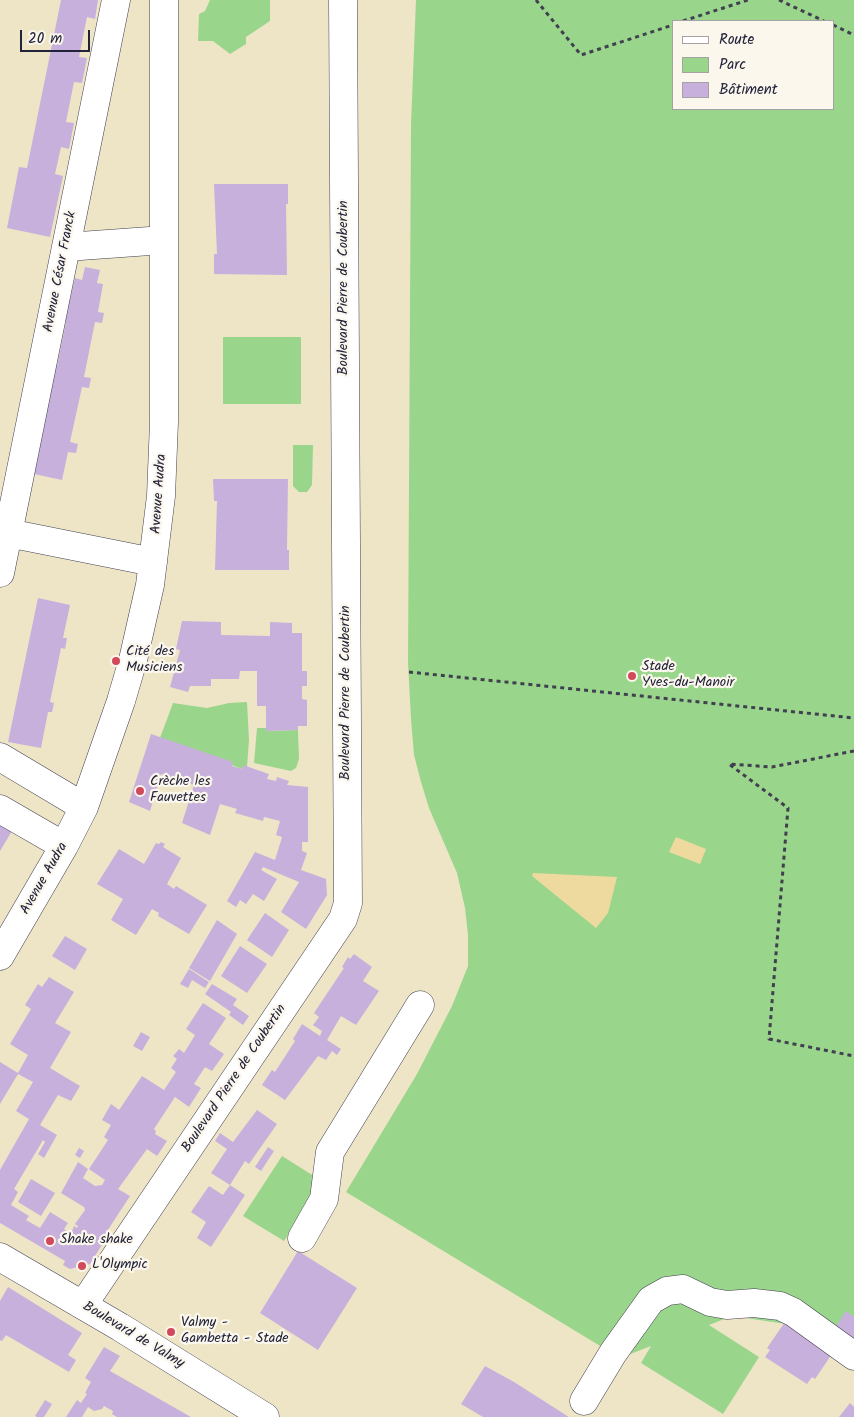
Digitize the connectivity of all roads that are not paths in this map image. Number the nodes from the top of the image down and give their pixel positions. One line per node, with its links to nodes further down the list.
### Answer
1 (116, 0): 5 (street, Avenue César Franck)
2 (164, 0): 4 (street, Avenue Audra)
3 (343, 0): 17 (street, Boulevard Pierre de Coubertin)
4 (164, 240): 5 (street); 7 (street, Avenue Audra)
5 (66, 247): 6 (street, Avenue César Franck)
6 (5, 539): 7 (street); 8 (street, Avenue César Franck)
7 (153, 562): 10 (street, Avenue Audra)
8 (0, 573)
9 (0, 758): 10 (street)
10 (84, 807): 12 (street, Avenue Audra)
11 (0, 809): 12 (street)
12 (64, 846): 13 (street, Avenue Audra)
13 (0, 956)
14 (420, 1006): 15 (street)
15 (302, 1238)
16 (0, 1257): 17 (street, Boulevard de Valmy)
17 (83, 1305): 20 (street, Boulevard de Valmy)
18 (854, 1356): 19 (street)
19 (584, 1401)
20 (265, 1417)

